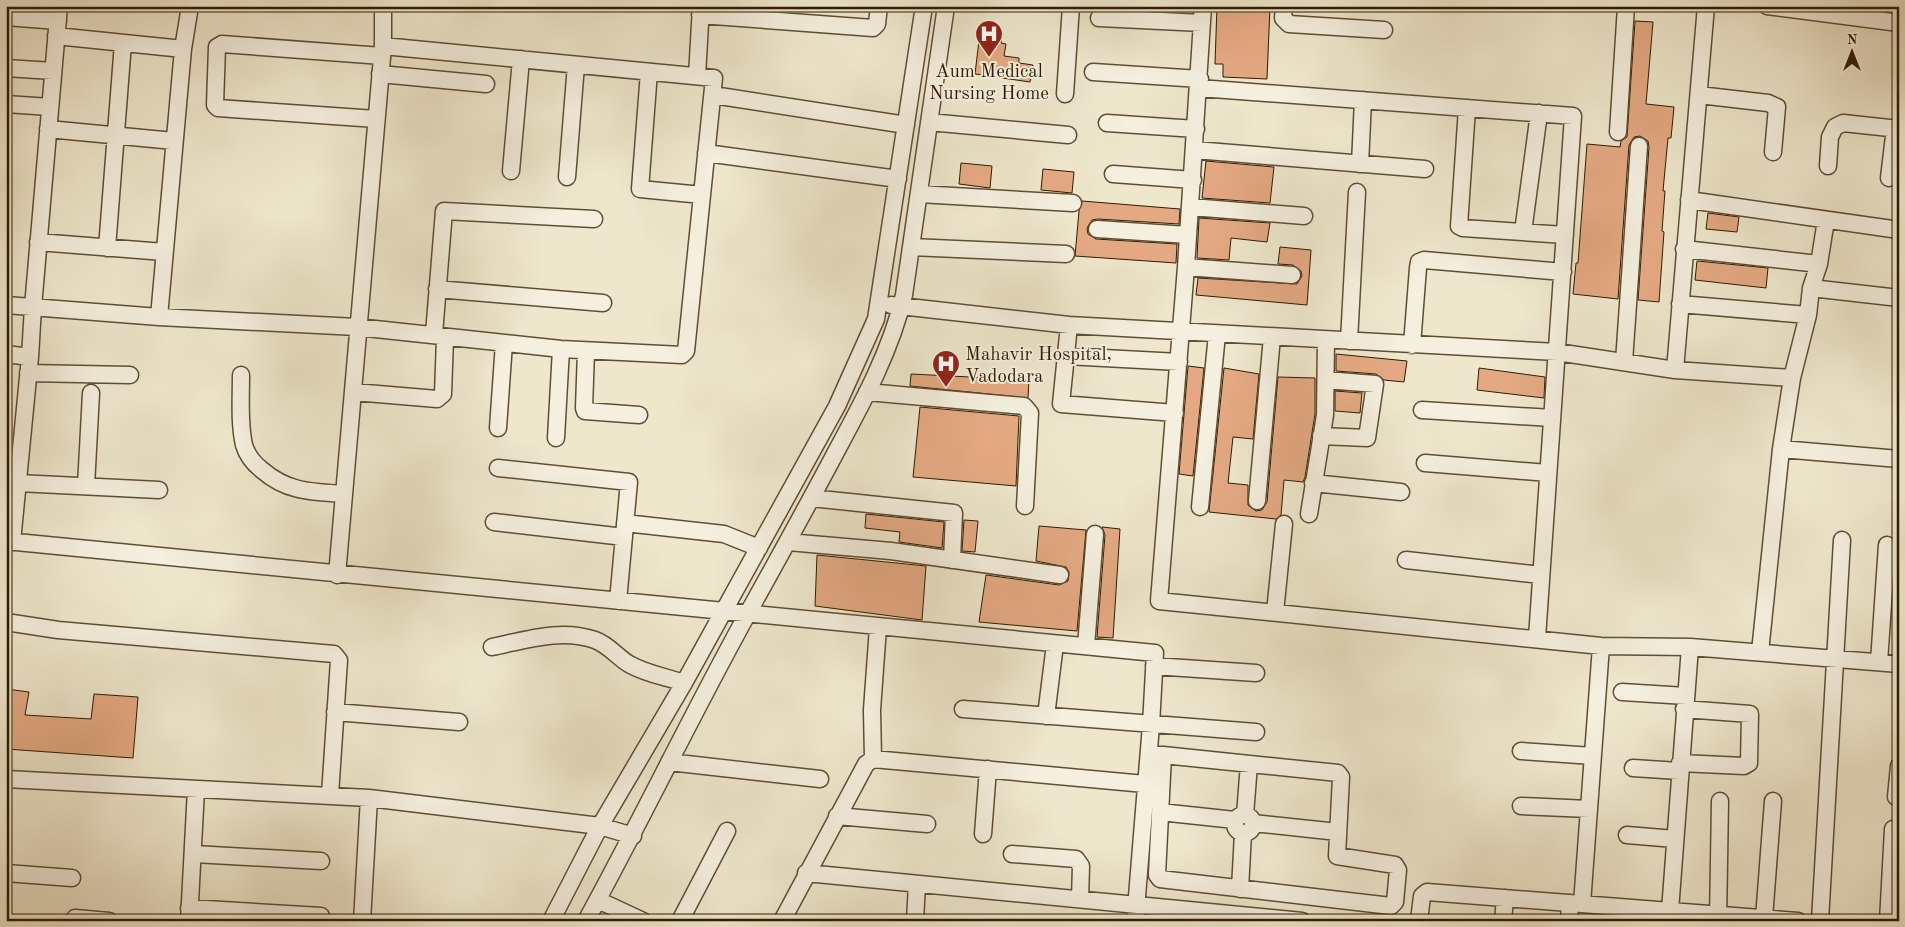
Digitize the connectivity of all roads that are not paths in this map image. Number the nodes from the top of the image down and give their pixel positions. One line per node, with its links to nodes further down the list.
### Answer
1 (190, 6): 20 (street)
2 (383, 6): 21 (street)
3 (879, 6): 12 (street)
4 (924, 6): 43 (street)
5 (946, 6): 41 (street)
6 (1071, 6): 32 (street)
7 (1203, 6): 16 (street)
8 (1284, 6): 18 (street)
9 (1626, 6): 47 (street)
10 (1706, 6): 34 (street)
11 (1767, 6): 17 (street)
12 (701, 11): 29 (street)
13 (6, 17): 15 (street)
14 (1099, 18): 16 (street)
15 (58, 21): 19 (street); 25 (street)
16 (1202, 23): 30 (street)
17 (1899, 23)
18 (1384, 30)
19 (122, 43): 20 (street); 49 (street)
20 (183, 49): 50 (street)
21 (382, 50): 22 (street); 28 (street); 40 (street)
22 (521, 59): 23 (street); 58 (street)
23 (576, 65): 26 (street); 60 (street)
24 (6, 68): 25 (street)
25 (53, 71): 37 (street)
26 (649, 72): 29 (street); 66 (street)
27 (1093, 72): 30 (street)
28 (380, 74): 31 (street); 40 (street)
29 (697, 76): 33 (street)
30 (1200, 83): 35 (street); 46 (street)
31 (486, 84)
32 (1065, 94)
33 (713, 95): 43 (street); 54 (street)
34 (1699, 95): 53 (street); 67 (street)
35 (1363, 100): 38 (street); 55 (street)
36 (6, 104): 37 (street)
37 (50, 107): 45 (street)
38 (1467, 108): 39 (street); 75 (street)
39 (1539, 114): 75 (street); 77 (street)
40 (376, 119): 100 (street)
41 (929, 122): 48 (street); 65 (street)
42 (1107, 122): 46 (street)
43 (906, 124): 62 (street)
44 (1897, 128): 56 (street); 61 (street)
45 (48, 129): 49 (street); 78 (street)
46 (1196, 129): 52 (street)
47 (1618, 132)
48 (1068, 135)
49 (115, 136): 50 (street); 80 (street)
50 (174, 142): 82 (street)
51 (1639, 146): 115 (street)
52 (1195, 150): 55 (street); 63 (street)
53 (1773, 152)
54 (706, 154): 62 (street); 66 (street)
55 (1360, 164): 57 (street)
56 (1828, 166)
57 (1425, 169)
58 (511, 171)
59 (1113, 174): 63 (street)
60 (567, 176)
61 (1889, 178)
62 (898, 179): 93 (street)
63 (1193, 180): 69 (street)
64 (1357, 192): 106 (street)
65 (919, 194): 68 (street); 79 (street)
66 (702, 195): 110 (street)
67 (1689, 200): 72 (street); 81 (street)
68 (1073, 203)
69 (1190, 208): 70 (street); 76 (street)
70 (1304, 216)
71 (594, 219): 89 (street)
72 (1826, 220): 74 (street); 84 (street)
73 (1097, 228): 76 (street)
74 (1899, 230)
75 (1523, 232): 77 (street)
76 (1188, 235): 85 (street)
77 (1565, 235): 86 (street)
78 (38, 242): 80 (street); 96 (street)
79 (912, 247): 83 (street); 95 (street)
80 (107, 248): 82 (street)
81 (1684, 249): 84 (street); 94 (street)
82 (164, 252): 98 (street)
83 (1066, 254)
84 (1818, 264): 88 (street)
85 (1186, 267): 87 (street); 101 (street)
86 (1562, 272): 108 (street); 111 (street)
87 (1292, 275)
88 (1811, 288): 90 (street); 97 (street)
89 (437, 289): 91 (street); 103 (street)
90 (1899, 298)
91 (603, 303)
92 (6, 304): 96 (street)
93 (879, 304): 95 (street); 156 (street)
94 (1680, 304): 97 (street); 117 (street)
95 (902, 306): 99 (street); 123 (street)
96 (33, 307): 98 (street); 116 (street)
97 (1808, 315): 120 (street)
98 (159, 317): 100 (street)
99 (1069, 325): 101 (street); 113 (street)
100 (357, 327): 103 (street); 122 (street)
101 (1182, 332): 102 (street); 114 (street)
102 (1218, 334): 104 (street); 146 (street)
103 (439, 336): 107 (street); 122 (street)
104 (1272, 337): 105 (street); 144 (street)
105 (1326, 340): 106 (street); 121 (street)
106 (1349, 341): 108 (street)
107 (504, 343): 109 (street); 129 (street)
108 (1412, 345): 111 (street)
109 (561, 349): 110 (street); 131 (street)
110 (586, 350): 127 (street)
111 (1557, 352): 115 (street); 128 (street)
112 (6, 354): 116 (street)
113 (1066, 356): 114 (street); 126 (street)
114 (1179, 362): 126 (street)
115 (1624, 362): 117 (street)
116 (29, 365): 118 (street); 137 (street)
117 (1675, 370): 120 (street)
118 (130, 375)
119 (241, 375): 142 (street)
120 (1792, 378): 132 (street)
121 (1326, 380): 130 (street); 130 (street)
122 (354, 392): 142 (street)
123 (867, 392): 143 (street); 145 (street)
124 (91, 393): 139 (street)
125 (1422, 410): 128 (street)
126 (1175, 413): 164 (street)
127 (639, 415)
128 (1552, 418): 136 (street)
129 (498, 428)
130 (1321, 436): 138 (street)
131 (556, 438)
132 (1781, 449): 133 (street); 174 (street)
133 (1899, 459)
134 (1425, 463): 136 (street)
135 (498, 468): 150 (street)
136 (1548, 473): 161 (street)
137 (18, 483): 139 (street); 153 (street)
138 (1313, 483): 141 (street); 147 (street)
139 (86, 486): 140 (street)
140 (159, 490)
141 (1401, 492)
142 (344, 494): 159 (street)
143 (812, 498): 154 (street); 157 (street)
144 (1256, 501)
145 (1025, 506)
146 (1200, 507)
147 (1309, 514)
148 (494, 522): 150 (street)
149 (1284, 524): 164 (street)
150 (624, 530): 156 (street); 162 (street)
151 (1095, 534): 170 (street)
152 (1842, 540): 175 (street)
153 (9, 541): 159 (street)
154 (788, 542): 157 (street); 165 (street)
155 (1887, 545): 176 (street)
156 (759, 548): 163 (street)
157 (952, 560): 160 (street)
158 (1406, 560): 161 (street)
159 (337, 575): 162 (street)
160 (1060, 575)
161 (1541, 575): 168 (street)
162 (618, 600): 163 (street)
163 (724, 610): 165 (street); 180 (street)
164 (1275, 612): 168 (street)
165 (747, 614): 167 (street); 193 (street)
166 (6, 622): 184 (street)
167 (878, 626): 169 (street); 192 (street)
168 (1537, 638): 171 (street)
169 (1055, 644): 170 (street); 185 (street)
170 (1086, 646): 178 (street)
171 (1601, 646): 173 (street); 191 (street)
172 (492, 647): 180 (street)
173 (1690, 647): 174 (street); 182 (street)
174 (1760, 652): 175 (street)
175 (1836, 658): 176 (street); 255 (street)
176 (1879, 662): 177 (street)
177 (1899, 664)
178 (1154, 666): 179 (street); 187 (street)
179 (1256, 673)
180 (684, 683): 214 (street)
181 (1622, 692): 182 (street)
182 (1685, 702): 196 (street); 196 (street)
183 (963, 709): 185 (street)
184 (335, 712): 186 (street); 203 (street)
185 (1046, 716): 187 (street)
186 (459, 722)
187 (1152, 725): 188 (street); 190 (street)
188 (1256, 732)
189 (1521, 751): 191 (street)
190 (1156, 755): 194 (street); 201 (street); 210 (street)
191 (1593, 756): 209 (street)
192 (873, 759): 198 (street); 211 (street)
193 (669, 762): 200 (street); 220 (street)
194 (1249, 764): 212 (street); 217 (street)
195 (1899, 766): 204 (street)
196 (1680, 767): 197 (street); 221 (street)
197 (1633, 768)
198 (988, 769): 201 (street); 218 (street)
199 (6, 779): 202 (street)
200 (820, 779)
201 (1145, 784): 234 (street)
202 (196, 789): 203 (street); 222 (street)
203 (330, 795): 205 (street)
204 (1896, 797)
205 (369, 798): 214 (street); 244 (street)
206 (1720, 801): 240 (street)
207 (1773, 801): 241 (street)
208 (1521, 806): 209 (street)
209 (1589, 809): 233 (street)
210 (1160, 812): 212 (street); 229 (street)
211 (837, 816): 213 (street); 226 (street)
212 (1244, 823): 217 (street); 229 (street)
213 (927, 824)
214 (600, 826): 220 (street); 245 (street)
215 (1893, 830): 256 (street)
216 (727, 831): 247 (street)
217 (1338, 832): 229 (street)
218 (983, 834)
219 (1627, 835): 221 (street)
220 (633, 836): 232 (street)
221 (1675, 839): 236 (street)
222 (194, 854): 224 (street); 235 (street)
223 (1012, 854): 231 (street)
224 (321, 861)
225 (6, 873): 227 (street)
226 (806, 873): 228 (street); 248 (street)
227 (72, 878)
228 (917, 884): 231 (street); 249 (street)
229 (1240, 889)
230 (1504, 898): 233 (street); 251 (street); 252 (street)
231 (1080, 899): 234 (street)
232 (598, 900): 242 (street); 246 (street)
233 (1576, 904): 236 (street); 253 (street)
234 (1136, 913): 239 (street)
235 (189, 914): 237 (street)
236 (1659, 914): 240 (street)
237 (321, 916)
238 (75, 918): 243 (street)
239 (1257, 918): 250 (street)
240 (1718, 918): 241 (street)
241 (1768, 919): 254 (street)
242 (642, 920)
243 (109, 921)
244 (362, 921)
245 (551, 921)
246 (586, 921)
247 (680, 921)
248 (782, 921)
249 (915, 921)
250 (1302, 921)
251 (1420, 921)
252 (1503, 921)
253 (1569, 921)
254 (1798, 921)
255 (1820, 921)
256 (1888, 921)

